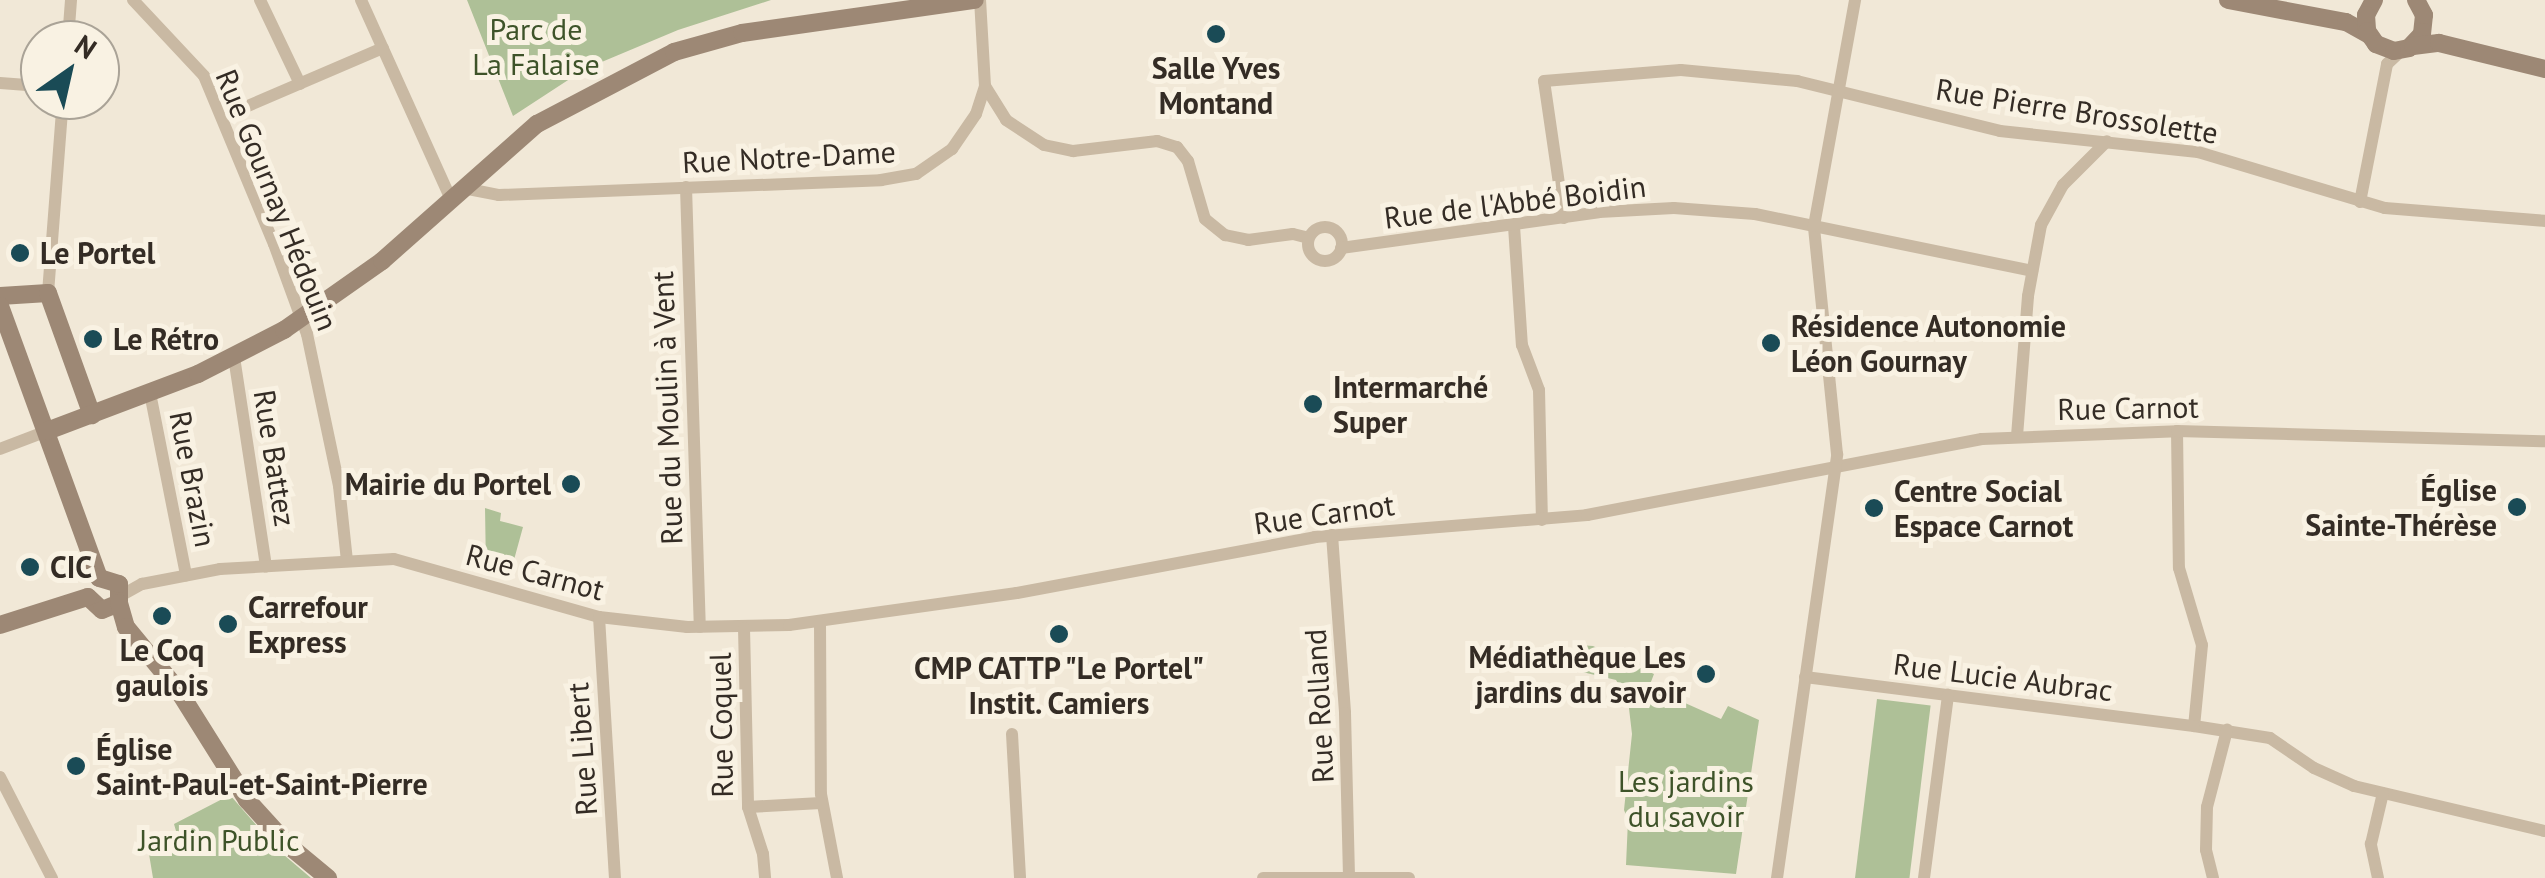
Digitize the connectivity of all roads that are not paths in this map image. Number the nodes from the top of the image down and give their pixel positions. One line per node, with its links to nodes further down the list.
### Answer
1 (133, 0): 20 (street, Rue Gournay Hédouin)
2 (260, 0): 17 (street)
3 (362, 0): 12 (street)
4 (977, 0): 8 (street); 18 (street, Rue Notre-Dame)
5 (1855, 0): 19 (street)
6 (2228, 0): 10 (street)
7 (2374, 0): 10 (street); 11 (street)
8 (965, 1): 24 (street)
9 (2419, 4): 13 (street); 14 (street)
10 (2332, 19): 11 (street)
11 (2374, 41): 13 (street); 15 (street)
12 (383, 48): 17 (street); 24 (street)
13 (2407, 48): 14 (street); 15 (street)
14 (2470, 53): 16 (street)
15 (2388, 64): 25 (street)
16 (2545, 69)
17 (300, 84): 20 (street)
18 (985, 86): 23 (street, Rue Notre-Dame); 30 (street)
19 (1836, 90): 22 (street, Rue Pierre Brossolette); 26 (street, Rue Pierre Brossolette); 29 (street)
20 (222, 117): 36 (street, Rue Gournay Hédouin)
21 (61, 120): 33 (street)
22 (2107, 141): 25 (street, Rue Pierre Brossolette); 32 (street)
23 (686, 188): 24 (street, Rue Notre-Dame); 57 (street, Rue du Moulin à Vent)
24 (457, 194): 36 (street)
25 (2360, 202): 27 (street, Rue Pierre Brossolette)
26 (1564, 218): 28 (street, Rue de l'Abbé Boidin); 29 (street, Rue de l'Abbé Boidin)
27 (2545, 221)
28 (1514, 226): 31 (street, Rue de l'Abbé Boidin); 46 (street)
29 (1814, 226): 32 (street, Rue de l'Abbé Boidin); 45 (street)
30 (1308, 238): 31 (street); 31 (street)
31 (1342, 248)
32 (2032, 271): 42 (street)
33 (48, 293): 34 (street); 39 (street)
34 (0, 296)
35 (0, 306): 41 (street)
36 (301, 320): 37 (street); 48 (street, Rue Gournay Hédouin)
37 (234, 357): 38 (street); 49 (street, Rue Battez)
38 (150, 393): 39 (street); 50 (street, Rue Brazin)
39 (92, 415): 41 (street)
40 (2177, 430): 42 (street, Rue Carnot); 43 (street, Rue Carnot); 61 (street)
41 (47, 432): 44 (street); 51 (street)
42 (2017, 436): 45 (street, Rue Carnot)
43 (2545, 441)
44 (0, 449)
45 (1836, 466): 46 (street, Rue Carnot); 59 (street)
46 (1542, 520): 47 (street, Rue Carnot)
47 (1332, 535): 55 (street, Rue Carnot); 69 (street, Rue Rolland)
48 (347, 561): 49 (street, Rue Carnot); 54 (street, Rue Carnot)
49 (266, 567): 50 (street, Rue Carnot)
50 (186, 575): 53 (street, Rue Carnot)
51 (99, 578): 52 (street); 53 (street)
52 (88, 598): 53 (street); 56 (street)
53 (120, 599): 71 (street)
54 (598, 617): 57 (street, Rue Carnot); 72 (street, Rue Libert)
55 (820, 622): 58 (street, Rue Carnot); 66 (street)
56 (0, 625)
57 (700, 627): 58 (street, Rue Carnot)
58 (744, 628): 67 (street, Rue Coquel)
59 (1805, 678): 60 (street, Rue Lucie Aubrac); 78 (street)
60 (1948, 695): 61 (street, Rue Lucie Aubrac); 79 (street)
61 (2194, 726): 62 (street, Rue Lucie Aubrac)
62 (2227, 730): 65 (street, Rue Lucie Aubrac); 80 (street)
63 (1012, 734): 75 (street)
64 (0, 776): 70 (street)
65 (2382, 793): 68 (street, Rue Lucie Aubrac); 81 (street)
66 (822, 803): 67 (street); 74 (street)
67 (748, 807): 73 (street, Rue Coquel)
68 (2545, 830)
69 (1349, 877): 76 (street); 77 (street)
70 (52, 878)
71 (328, 878)
72 (615, 878)
73 (765, 878)
74 (838, 878)
75 (1020, 878)
76 (1263, 878)
77 (1409, 878)
78 (1777, 878)
79 (1924, 878)
80 (2213, 878)
81 (2378, 878)

